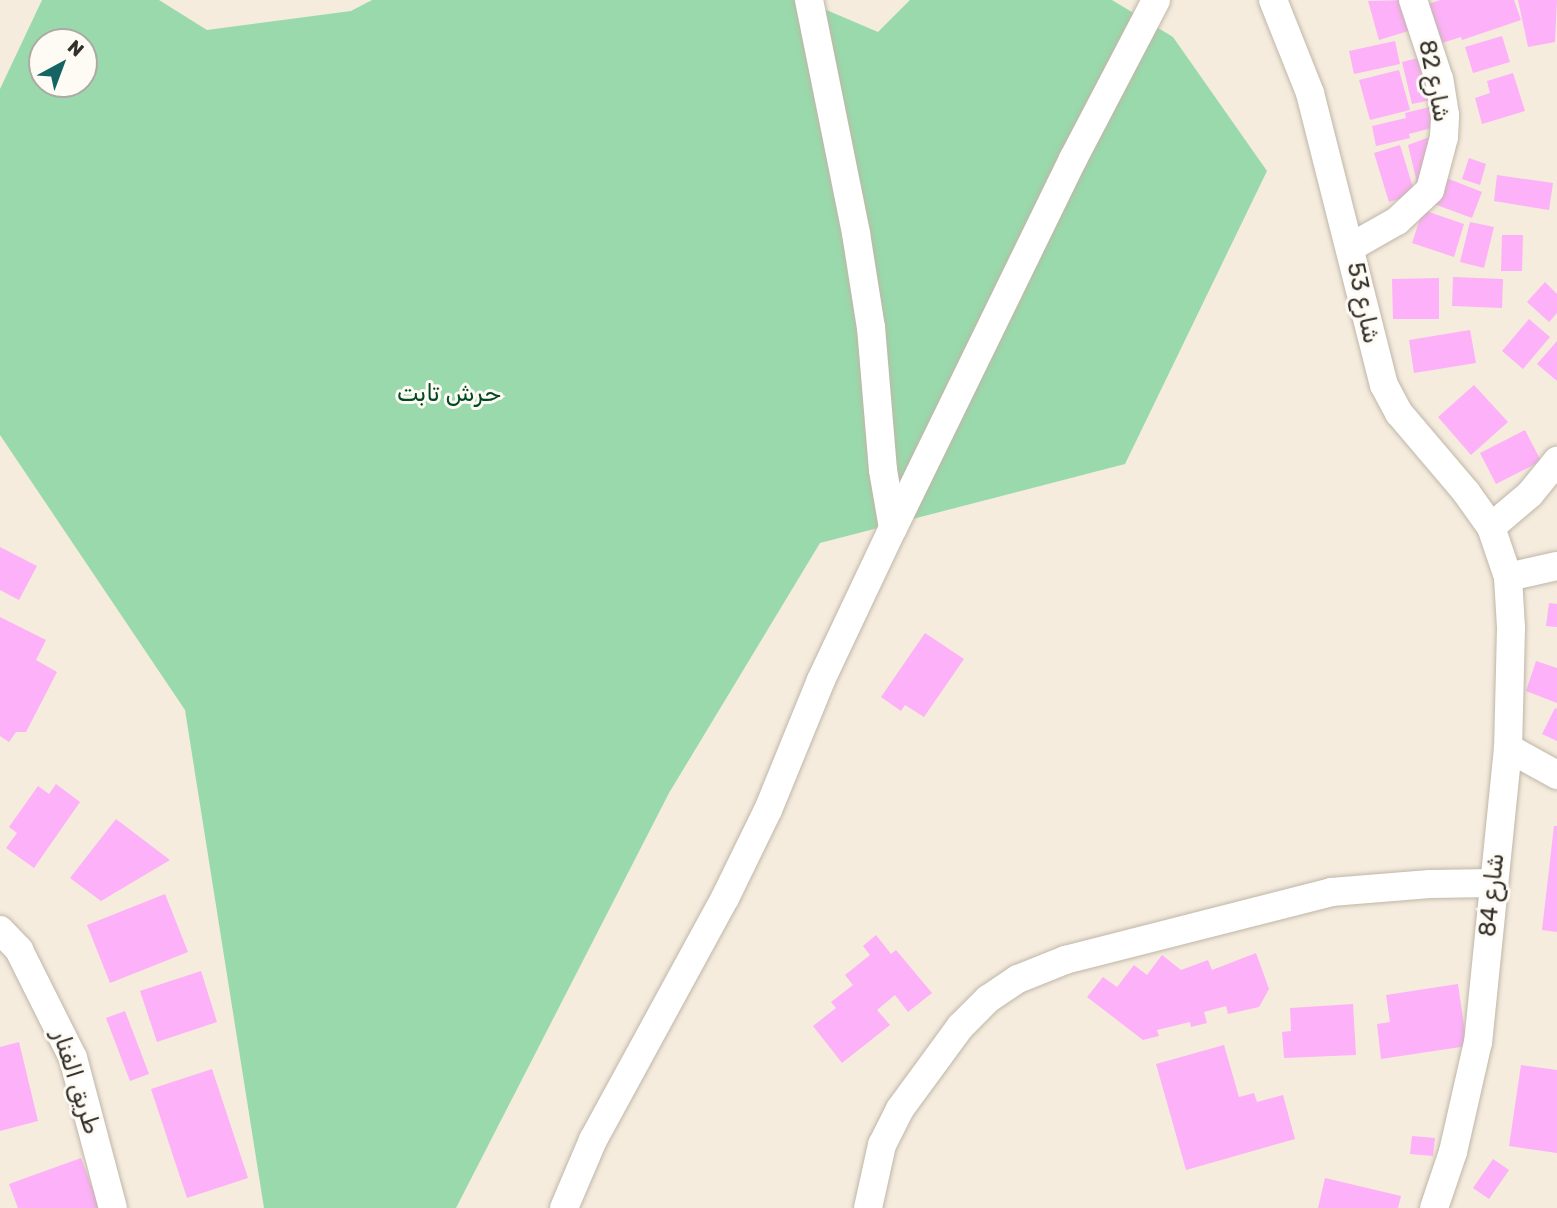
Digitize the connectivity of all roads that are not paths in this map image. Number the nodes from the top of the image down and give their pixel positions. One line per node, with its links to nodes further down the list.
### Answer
1 (809, 0): 8 (street)
2 (1156, 0): 8 (street)
3 (1273, 0): 5 (street, شارع 53)
4 (1413, 0): 5 (street, شارع 82)
5 (1351, 247): 7 (street, شارع 53)
6 (1557, 461): 7 (street)
7 (1491, 527): 10 (street, شارع 53)
8 (893, 528): 16 (street)
9 (1557, 566): 10 (street)
10 (1508, 577): 11 (street, شارع 84)
11 (1508, 748): 12 (street); 13 (street, شارع 84)
12 (1557, 775)
13 (1494, 883): 17 (street); 18 (street, شارع 84)
14 (0, 930): 15 (street, طريق الفنار)
15 (113, 1208)
16 (564, 1208)
17 (867, 1208)
18 (1434, 1208)

